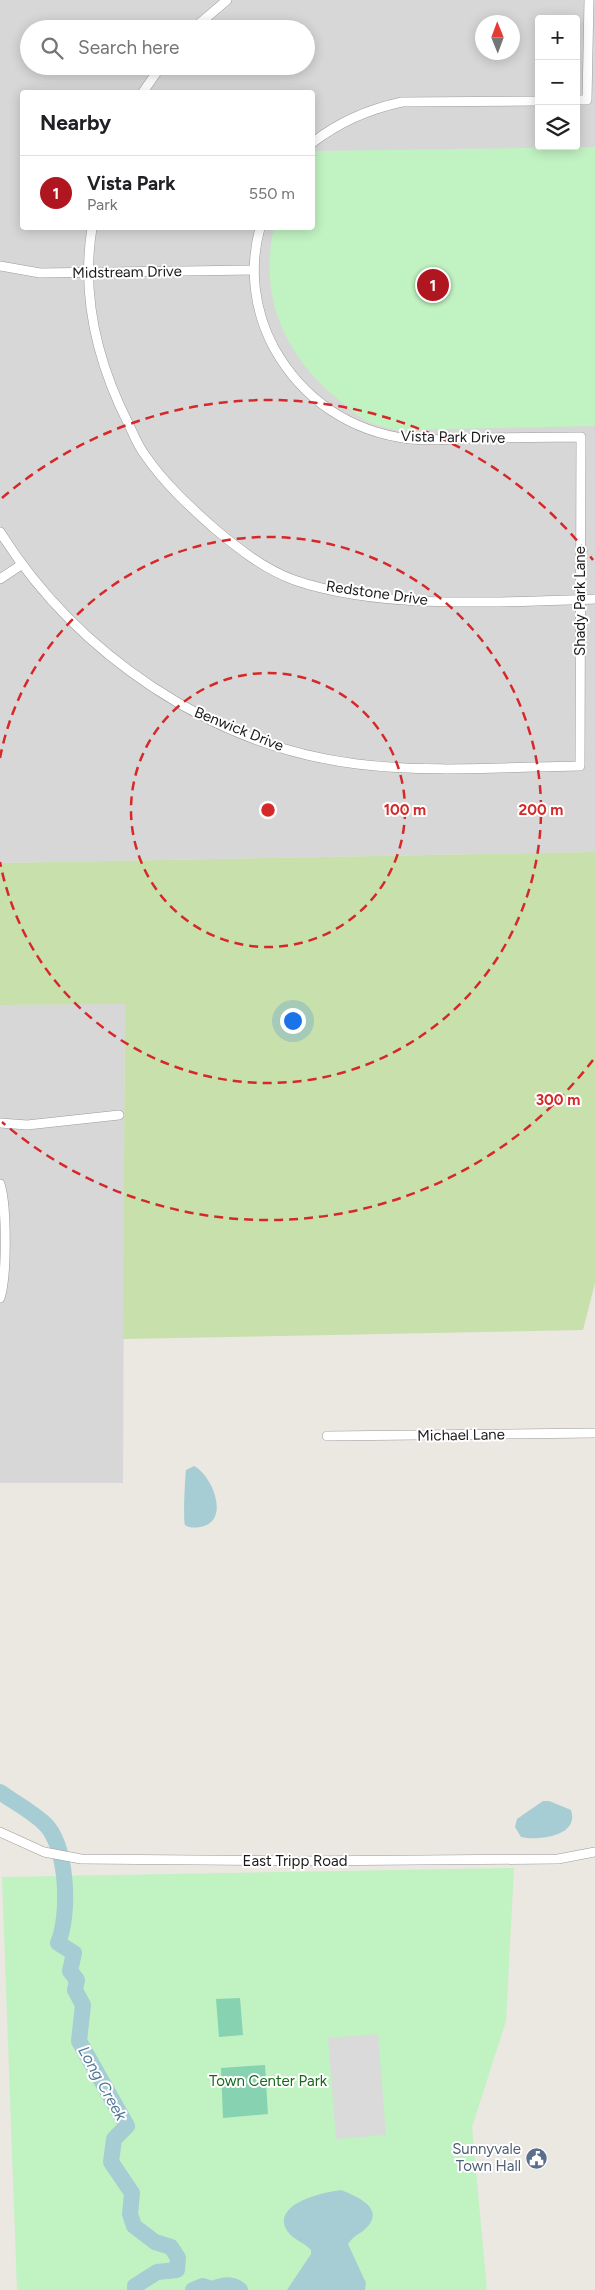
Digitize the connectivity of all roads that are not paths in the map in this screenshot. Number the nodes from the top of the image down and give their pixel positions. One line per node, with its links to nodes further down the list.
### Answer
1 (227, 0): 3 (street)
2 (589, 0): 7 (street)
3 (204, 20)
4 (155, 75): 5 (street)
5 (144, 90)
6 (535, 100): 8 (street)
7 (580, 100)
8 (315, 141)
9 (92, 230): 13 (street, Redstone Drive)
10 (260, 230): 12 (street, Vista Park Drive)
11 (0, 266): 13 (street, Midstream Drive)
12 (254, 270): 13 (street, Midstream Drive); 14 (street, Vista Park Drive)
13 (88, 272): 19 (street, Redstone Drive)
14 (580, 437): 19 (street, Shady Park Lane)
15 (0, 532): 16 (street, Benwick Drive)
16 (21, 565): 17 (street); 20 (street, Benwick Drive)
17 (0, 579)
18 (595, 599): 19 (street, Redstone Drive)
19 (580, 600): 20 (street, Shady Park Lane)
20 (580, 766)
21 (119, 1115): 22 (street)
22 (0, 1123)
23 (0, 1184): 24 (street)
24 (0, 1298)
25 (595, 1433): 26 (street, Michael Lane)
26 (327, 1436)
27 (0, 1832): 28 (street, East Tripp Road)
28 (595, 1852)

